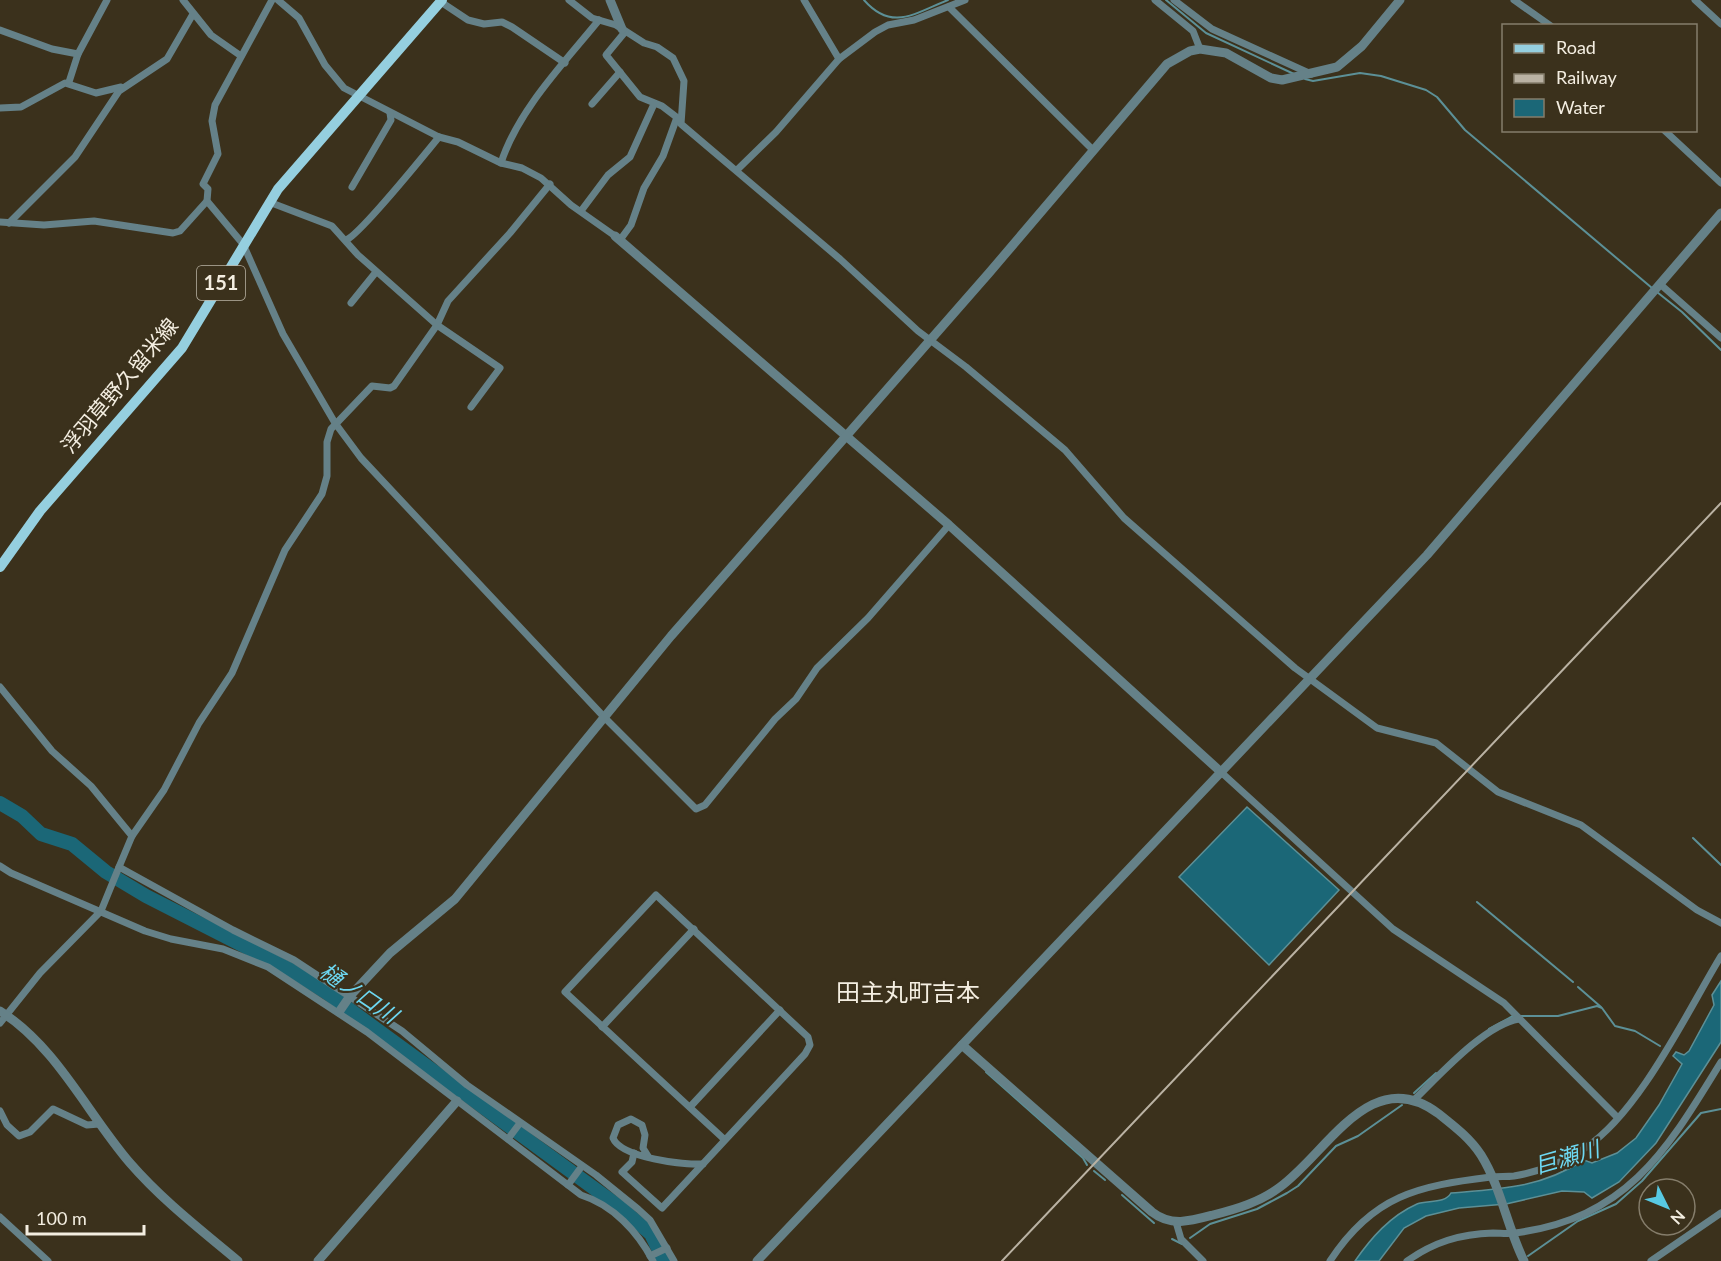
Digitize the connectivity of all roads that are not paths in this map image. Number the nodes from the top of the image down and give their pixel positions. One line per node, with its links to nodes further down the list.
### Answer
1 (107, 0): 24 (street)
2 (183, 0): 17 (street)
3 (191, 0): 17 (street)
4 (272, 0): 25 (street)
5 (278, 0): 32 (street)
6 (569, 0): 18 (street)
7 (610, 0): 22 (street)
8 (804, 0): 26 (street)
9 (964, 0): 16 (street)
10 (1155, 0): 23 (street)
11 (1174, 0): 29 (street)
12 (1400, 0): 29 (street)
13 (1514, 0): 19 (street)
14 (1695, 0): 20 (street)
15 (441, 1): 27 (street); 32 (main road, 浮羽草野久留米線 / 151)
16 (944, 6): 26 (street); 40 (street)
17 (192, 12): 25 (street); 31 (street)
18 (599, 20): 22 (street); 27 (street)
19 (1548, 24)
20 (1721, 24)
21 (0, 30): 24 (street)
22 (624, 30): 28 (street); 37 (street)
23 (1200, 49): 29 (street); 40 (street)
24 (78, 54): 30 (street)
25 (241, 56): 46 (street)
26 (839, 59): 42 (street)
27 (564, 63): 41 (street)
28 (620, 72): 33 (street); 34 (street)
29 (1309, 74)
30 (69, 82): 31 (street); 35 (street)
31 (126, 85): 51 (street)
32 (358, 95): 36 (street); 47 (main road, 浮羽草野久留米線 / 151)
33 (592, 104)
34 (654, 104): 37 (street); 48 (street)
35 (0, 108)
36 (390, 113): 39 (street); 45 (street)
37 (679, 119): 42 (street); 52 (street)
38 (1666, 132): 43 (street)
39 (439, 137): 41 (street); 53 (street)
40 (1093, 150): 60 (street)
41 (501, 163): 44 (street)
42 (736, 170): 60 (street)
43 (1721, 183)
44 (550, 184): 48 (street); 58 (street)
45 (352, 187)
46 (207, 201): 51 (street); 54 (street)
47 (268, 202): 53 (street); 54 (main road, 浮羽草野久留米線 / 151)
48 (581, 211): 52 (street)
49 (1721, 213): 56 (street)
50 (0, 222): 51 (street)
51 (9, 223)
52 (618, 238): 63 (street)
53 (346, 240): 55 (street)
54 (243, 244): 62 (street); 65 (main road, 浮羽草野久留米線 / 151)
55 (376, 272): 57 (street); 58 (street)
56 (1660, 285): 59 (street); 66 (street)
57 (351, 303)
58 (437, 325): 61 (street); 62 (street)
59 (1721, 338)
60 (930, 340): 63 (street); 66 (street)
61 (471, 407)
62 (335, 423): 68 (street); 70 (street)
63 (846, 437): 64 (street); 68 (street)
64 (949, 525): 68 (street); 69 (street)
65 (0, 567)
66 (1310, 679): 69 (street); 74 (street)
67 (0, 687): 70 (street)
68 (604, 717): 77 (street)
69 (1221, 772): 81 (street); 84 (street)
70 (132, 836): 72 (street)
71 (0, 866): 73 (street)
72 (118, 869): 73 (street); 77 (street)
73 (101, 911): 79 (street); 80 (street)
74 (1721, 923)
75 (694, 929): 78 (street); 83 (street); 83 (street)
76 (1721, 956): 90 (street)
77 (349, 997): 79 (street); 91 (street)
78 (780, 1010): 88 (street); 94 (street)
79 (340, 1011): 87 (street)
80 (4, 1013): 82 (street); 92 (street)
81 (1517, 1016): 86 (street); 90 (street)
82 (0, 1023)
83 (602, 1027): 88 (street)
84 (962, 1045): 103 (street); 111 (street)
85 (1721, 1062): 104 (street)
86 (1414, 1100): 99 (street); 103 (street)
87 (457, 1101): 93 (street); 109 (street)
88 (690, 1107): 94 (street)
89 (0, 1111): 92 (street)
90 (1617, 1117): 99 (street)
91 (519, 1124): 93 (street); 98 (street)
92 (99, 1125): 108 (street)
93 (508, 1138): 100 (street)
94 (725, 1140): 97 (street)
95 (634, 1153): 96 (street); 96 (street); 97 (street)
96 (648, 1156): 97 (street)
97 (703, 1164)
98 (581, 1168): 100 (street); 105 (street)
99 (1492, 1178): 104 (street); 113 (street)
100 (569, 1184): 106 (street)
101 (1721, 1213): 116 (street)
102 (0, 1216): 107 (street)
103 (1176, 1222): 112 (street)
104 (1511, 1231): 114 (street); 115 (street)
105 (666, 1248): 106 (street); 110 (street)
106 (652, 1258)
107 (48, 1261)
108 (238, 1261)
109 (318, 1261)
110 (674, 1261)
111 (757, 1261)
112 (1203, 1261)
113 (1330, 1261)
114 (1407, 1261)
115 (1524, 1261)
116 (1651, 1261)

